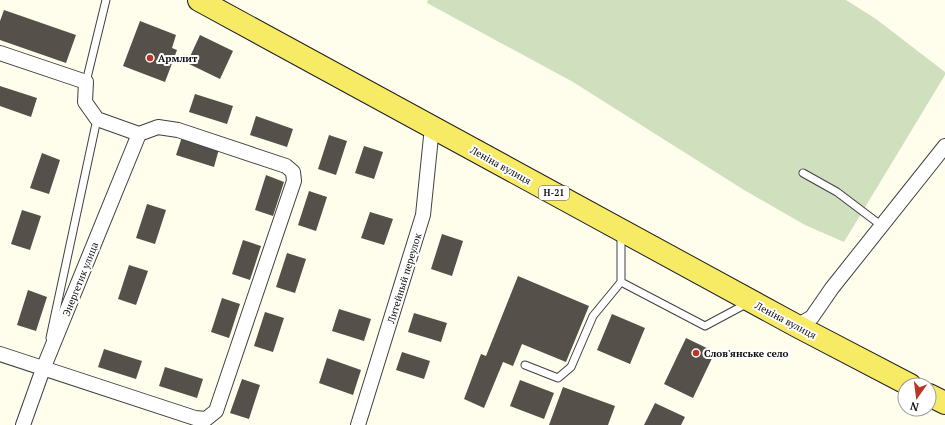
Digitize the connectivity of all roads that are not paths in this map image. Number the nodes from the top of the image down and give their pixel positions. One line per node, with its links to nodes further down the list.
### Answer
1 (106, 0): 4 (lane)
2 (199, 0): 6 (main road, Леніна вулиця / Н-21)
3 (0, 53): 4 (street)
4 (86, 82): 5 (street)
5 (97, 119): 7 (street); 17 (lane)
6 (432, 127): 11 (main road, Леніна вулиця / Н-21); 20 (street, Литейный переулок)
7 (139, 134): 17 (street, Энергетик улица); 17 (street)
8 (945, 146): 10 (street)
9 (803, 173): 10 (lane)
10 (882, 226): 14 (street)
11 (621, 230): 12 (lane); 13 (main road, Леніна вулиця / Н-21)
12 (621, 282): 13 (lane); 16 (lane)
13 (751, 301): 14 (main road, Леніна вулиця / Н-21)
14 (797, 326): 18 (main road, Леніна вулиця / Н-21)
15 (0, 354): 17 (street)
16 (525, 365)
17 (43, 369): 19 (street, Энергетик улица)
18 (897, 378)
19 (23, 425)
20 (358, 425)

